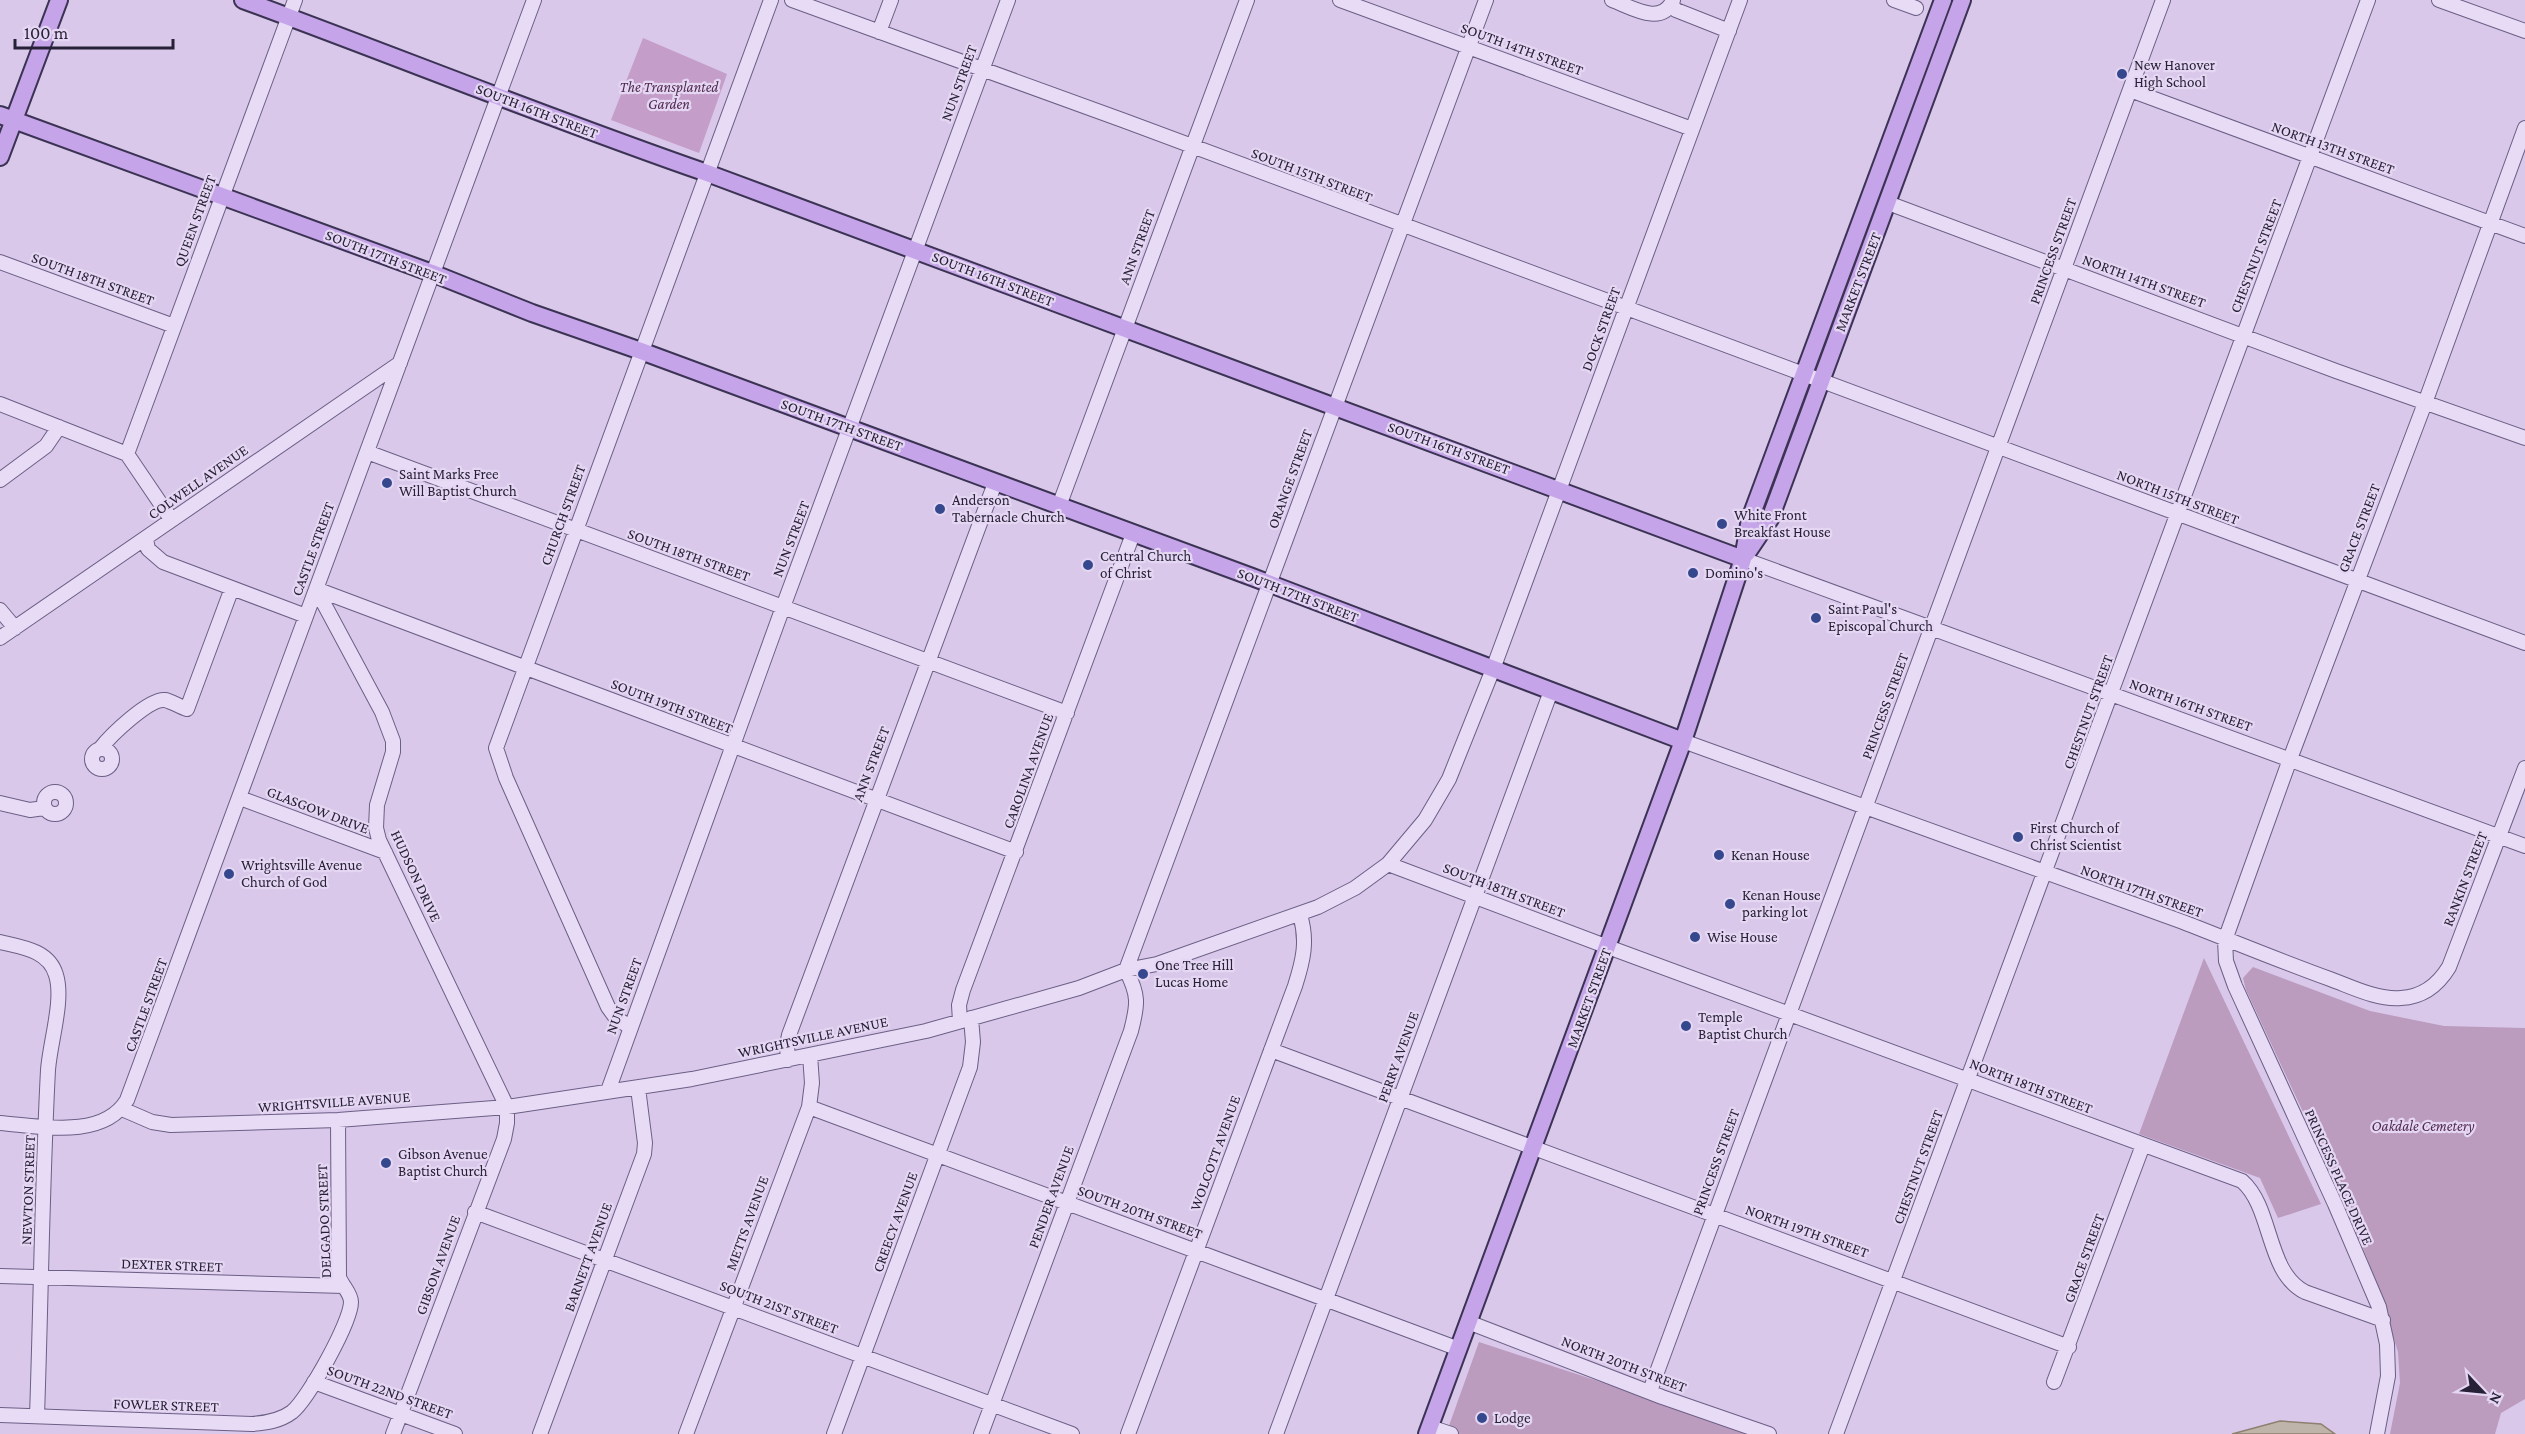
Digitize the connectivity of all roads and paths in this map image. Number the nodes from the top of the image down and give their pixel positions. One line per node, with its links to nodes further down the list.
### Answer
1 (59, 0): 30 (main road)
2 (243, 0): 22 (main road, SOUTH 16TH STREET)
3 (295, 0): 22 (street, QUEEN STREET)
4 (534, 0): 29 (street, CASTLE STREET)
5 (771, 0): 36 (street, CHURCH STREET)
6 (792, 0): 25 (street, SOUTH 15TH STREET)
7 (891, 0): 25 (street)
8 (1008, 0): 27 (street, NUN STREET)
9 (1247, 0): 33 (street, ANN STREET)
10 (1340, 0): 26 (street, SOUTH 14TH STREET)
11 (1486, 0): 26 (street, ORANGE STREET)
12 (1612, 0): 20 (street)
13 (1740, 0): 23 (street, DOCK STREET)
14 (1894, 0): 21 (street)
15 (1943, 0): 52 (main road, MARKET STREET)
16 (1962, 0): 38 (main road, MARKET STREET)
17 (2163, 0): 28 (street, PRINCESS STREET)
18 (2368, 0): 35 (street, CHESTNUT STREET)
19 (2439, 0): 24 (street)
20 (1672, 3): 23 (street)
21 (1916, 8)
22 (289, 17): 29 (main road, SOUTH 16TH STREET); 37 (street, QUEEN STREET)
23 (1728, 31): 32 (street, DOCK STREET)
24 (2525, 31)
25 (879, 32): 27 (street, SOUTH 15TH STREET)
26 (1468, 48): 32 (street, SOUTH 14TH STREET); 40 (street, ORANGE STREET)
27 (981, 70): 33 (street, SOUTH 15TH STREET); 42 (street, NUN STREET)
28 (2130, 90): 35 (street, NORTH 13TH STREET); 44 (street, PRINCESS STREET)
29 (499, 95): 36 (main road, SOUTH 16TH STREET); 45 (street, CASTLE STREET)
30 (7, 117): 34 (main road); 37 (main road, SOUTH 17TH STREET)
31 (2525, 128): 39 (street, GRACE STREET)
32 (1692, 129): 46 (street, DOCK STREET)
33 (1192, 147): 40 (street, SOUTH 15TH STREET); 48 (street, ANN STREET)
34 (0, 157)
35 (2310, 157): 39 (street, NORTH 13TH STREET); 49 (street, CHESTNUT STREET)
36 (707, 173): 42 (main road, SOUTH 16TH STREET); 50 (street, CHURCH STREET)
37 (222, 196): 45 (main road, SOUTH 17TH STREET); 47 (street, QUEEN STREET)
38 (1888, 203): 44 (street, NORTH 14TH STREET); 52 (main road, MARKET STREET)
39 (2490, 224): 41 (street, NORTH 13TH STREET); 53 (street, GRACE STREET)
40 (1402, 226): 46 (street, SOUTH 15TH STREET); 55 (street, ORANGE STREET)
41 (2525, 236)
42 (916, 250): 48 (main road, SOUTH 16TH STREET); 57 (street, NUN STREET)
43 (0, 262): 47 (street, SOUTH 18TH STREET)
44 (2064, 269): 49 (street, NORTH 14TH STREET); 59 (street, PRINCESS STREET)
45 (432, 273): 50 (main road, SOUTH 17TH STREET); 51 (street, CASTLE STREET)
46 (1626, 308): 52 (street, SOUTH 15TH STREET); 64 (street, DOCK STREET)
47 (174, 326): 61 (street, QUEEN STREET)
48 (1125, 328): 55 (main road, SOUTH 16TH STREET); 65 (street, ANN STREET)
49 (2243, 336): 53 (street, NORTH 14TH STREET); 66 (street, CHESTNUT STREET)
50 (641, 351): 57 (main road, SOUTH 17TH STREET); 68 (street, CHURCH STREET)
51 (400, 363): 60 (street, CASTLE STREET); 67 (street, COLWELL AVENUE)
52 (1812, 379): 59 (street, NORTH 15TH STREET); 71 (main road, MARKET STREET)
53 (2425, 403): 58 (street, NORTH 14TH STREET); 72 (street, GRACE STREET)
54 (0, 404): 56 (street)
55 (1335, 406): 64 (main road, SOUTH 16TH STREET); 73 (street, ORANGE STREET)
56 (59, 427): 61 (street); 62 (street)
57 (850, 428): 63 (main road, SOUTH 17TH STREET); 76 (street, NUN STREET)
58 (2525, 438)
59 (1999, 447): 66 (street, NORTH 15TH STREET); 80 (street, PRINCESS STREET)
60 (367, 452): 68 (street, SOUTH 18TH STREET); 75 (street, CASTLE STREET)
61 (127, 454): 67 (street)
62 (0, 480)
63 (995, 483): 65 (main road, SOUTH 17TH STREET); 83 (street, ANN STREET)
64 (1559, 489): 71 (main road, SOUTH 16TH STREET); 85 (street, DOCK STREET)
65 (1059, 506): 69 (main road, SOUTH 17TH STREET)
66 (2178, 514): 72 (street, NORTH 15TH STREET); 87 (street, CHESTNUT STREET)
67 (171, 519): 70 (street, COLWELL AVENUE)
68 (576, 531): 76 (street, SOUTH 18TH STREET); 84 (street, CHURCH STREET)
69 (1133, 534): 73 (main road, SOUTH 17TH STREET); 88 (street, CAROLINA AVENUE)
70 (146, 539): 74 (street); 79 (street, COLWELL AVENUE)
71 (1743, 559): 80 (street, NORTH 16TH STREET); 89 (main road, MARKET STREET)
72 (2356, 581): 82 (street, NORTH 15TH STREET); 92 (street, GRACE STREET)
73 (1269, 584): 85 (main road, SOUTH 17TH STREET); 110 (street, ORANGE STREET)
74 (232, 588): 78 (street); 91 (street)
75 (316, 589): 78 (street, CASTLE STREET); 84 (street, SOUTH 19TH STREET); 101 (street, HUDSON DRIVE)
76 (783, 607): 83 (street, SOUTH 18TH STREET); 90 (street, NUN STREET)
77 (0, 610): 79 (street)
78 (306, 616): 94 (street, CASTLE STREET)
79 (15, 628): 81 (street, COLWELL AVENUE)
80 (1931, 628): 87 (street, NORTH 16TH STREET); 97 (street, PRINCESS STREET)
81 (0, 638)
82 (2525, 643)
83 (928, 661): 88 (street, SOUTH 18TH STREET); 95 (street, ANN STREET)
84 (524, 668): 90 (street, SOUTH 19TH STREET); 114 (street, CHURCH STREET)
85 (1492, 669): 86 (main road, SOUTH 17TH STREET); 103 (street, WRIGHTSVILLE AVENUE)
86 (1551, 692): 89 (main road, SOUTH 17TH STREET); 105 (street, PERRY AVENUE)
87 (2112, 694): 92 (street, NORTH 16TH STREET); 104 (street, CHESTNUT STREET)
88 (1068, 713): 102 (street, CAROLINA AVENUE)
89 (1683, 741): 97 (street, NORTH 17TH STREET); 109 (main road, MARKET STREET)
90 (732, 746): 95 (street, SOUTH 19TH STREET); 114 (street, NUN STREET)
91 (100, 749)
92 (2290, 759): 99 (street, NORTH 16TH STREET); 107 (street, GRACE STREET)
93 (2525, 768): 99 (street, RANKIN STREET)
94 (240, 798): 101 (street, GLASGOW DRIVE); 124 (street, CASTLE STREET)
95 (875, 800): 102 (street, SOUTH 19TH STREET); 117 (street, ANN STREET)
96 (0, 803): 98 (street)
97 (1865, 807): 104 (street, NORTH 17TH STREET); 112 (street, PRINCESS STREET)
98 (44, 808)
99 (2499, 836): 100 (street, NORTH 16TH STREET); 111 (street, RANKIN STREET)
100 (2525, 846)
101 (385, 852): 122 (street, HUDSON DRIVE)
102 (1016, 852): 113 (street, CAROLINA AVENUE)
103 (1388, 864): 105 (street, SOUTH 18TH STREET); 106 (street, WRIGHTSVILLE AVENUE)
104 (2044, 874): 107 (street, NORTH 17TH STREET); 118 (street, CHESTNUT STREET)
105 (1475, 896): 109 (street, SOUTH 18TH STREET); 121 (street, PERRY AVENUE)
106 (1300, 915): 110 (street, WRIGHTSVILLE AVENUE); 115 (street, WOLCOTT AVENUE)
107 (2225, 940): 111 (street, NORTH 17TH STREET); 142 (street, PRINCESS PLACE DRIVE)
108 (0, 942): 127 (street, NEWTON STREET)
109 (1608, 947): 112 (street, NORTH 18TH STREET); 129 (main road, MARKET STREET)
110 (1126, 970): 113 (street, WRIGHTSVILLE AVENUE); 131 (street, PENDER AVENUE)
111 (2423, 993)
112 (1789, 1013): 118 (street, NORTH 18TH STREET); 133 (street, PRINCESS STREET)
113 (965, 1020): 116 (street, WRIGHTSVILLE AVENUE); 130 (street, CREECY AVENUE)
114 (630, 1027): 120 (street, NUN STREET)
115 (1271, 1050): 121 (street); 134 (street, WOLCOTT AVENUE)
116 (810, 1055): 117 (street, WRIGHTSVILLE AVENUE); 123 (street, METTS AVENUE)
117 (788, 1060): 119 (street, WRIGHTSVILLE AVENUE)
118 (1968, 1079): 128 (street, NORTH 18TH STREET); 138 (street, CHESTNUT STREET)
119 (638, 1088): 120 (street, WRIGHTSVILLE AVENUE); 135 (street, BARNETT AVENUE)
120 (608, 1091): 122 (street, WRIGHTSVILLE AVENUE)
121 (1400, 1097): 129 (street); 140 (street, PERRY AVENUE)
122 (507, 1107): 125 (street, WRIGHTSVILLE AVENUE); 132 (street, GIBSON AVENUE)
123 (809, 1107): 130 (street, SOUTH 20TH STREET); 141 (street, METTS AVENUE)
124 (122, 1108): 125 (street, WRIGHTSVILLE AVENUE); 127 (street)
125 (338, 1120): 139 (street, DELGADO STREET)
126 (0, 1123): 127 (street)
127 (46, 1127): 137 (street, NEWTON STREET)
128 (2143, 1145): 142 (street, NORTH 18TH STREET); 144 (street, GRACE STREET)
129 (1533, 1148): 133 (street, NORTH 19TH STREET); 143 (main road, MARKET STREET)
130 (938, 1155): 131 (street, SOUTH 20TH STREET); 146 (street, CREECY AVENUE)
131 (1067, 1203): 134 (street, SOUTH 20TH STREET); 150 (street, PENDER AVENUE)
132 (475, 1212): 135 (street, SOUTH 21ST STREET); 151 (street, GIBSON AVENUE)
133 (1714, 1214): 138 (street, NORTH 19TH STREET); 149 (street, PRINCESS STREET)
134 (1196, 1251): 140 (street, SOUTH 20TH STREET); 162 (street, WOLCOTT AVENUE)
135 (605, 1260): 141 (street, SOUTH 21ST STREET); 157 (street, BARNETT AVENUE)
136 (0, 1276): 137 (street, DEXTER STREET)
137 (41, 1278): 139 (street, DEXTER STREET); 153 (street, NEWTON STREET)
138 (1893, 1280): 144 (street, NORTH 19TH STREET); 166 (street, CHESTNUT STREET)
139 (344, 1286): 147 (street, DELGADO STREET)
140 (1325, 1299): 145 (street, SOUTH 20TH STREET); 163 (street, PERRY AVENUE)
141 (734, 1308): 146 (street, SOUTH 21ST STREET); 158 (street, METTS AVENUE)
142 (2383, 1320): 167 (street, PRINCESS PLACE DRIVE)
143 (1468, 1322): 145 (main road, MARKET STREET); 149 (street, NORTH 20TH STREET)
144 (2069, 1347): 148 (street, GRACE STREET)
145 (1459, 1349): 154 (main road, MARKET STREET)
146 (863, 1356): 150 (street, SOUTH 21ST STREET); 159 (street, CREECY AVENUE)
147 (314, 1382): 151 (street, SOUTH 22ND STREET); 153 (street, FOWLER STREET)
148 (2054, 1382)
149 (1650, 1391): 165 (street, NORTH 20TH STREET)
150 (992, 1404): 160 (street, PENDER AVENUE); 161 (street, SOUTH 21ST STREET)
151 (400, 1414): 155 (street, GIBSON AVENUE); 156 (street, SOUTH 22ND STREET)
152 (0, 1415): 153 (street, FOWLER STREET)
153 (37, 1416)
154 (1428, 1431): 164 (street)
155 (393, 1434)
156 (455, 1434)
157 (540, 1434)
158 (686, 1434)
159 (834, 1434)
160 (981, 1434)
161 (1071, 1434)
162 (1128, 1434)
163 (1276, 1434)
164 (1451, 1434)
165 (1768, 1434)
166 (1836, 1434)
167 (2377, 1434)

